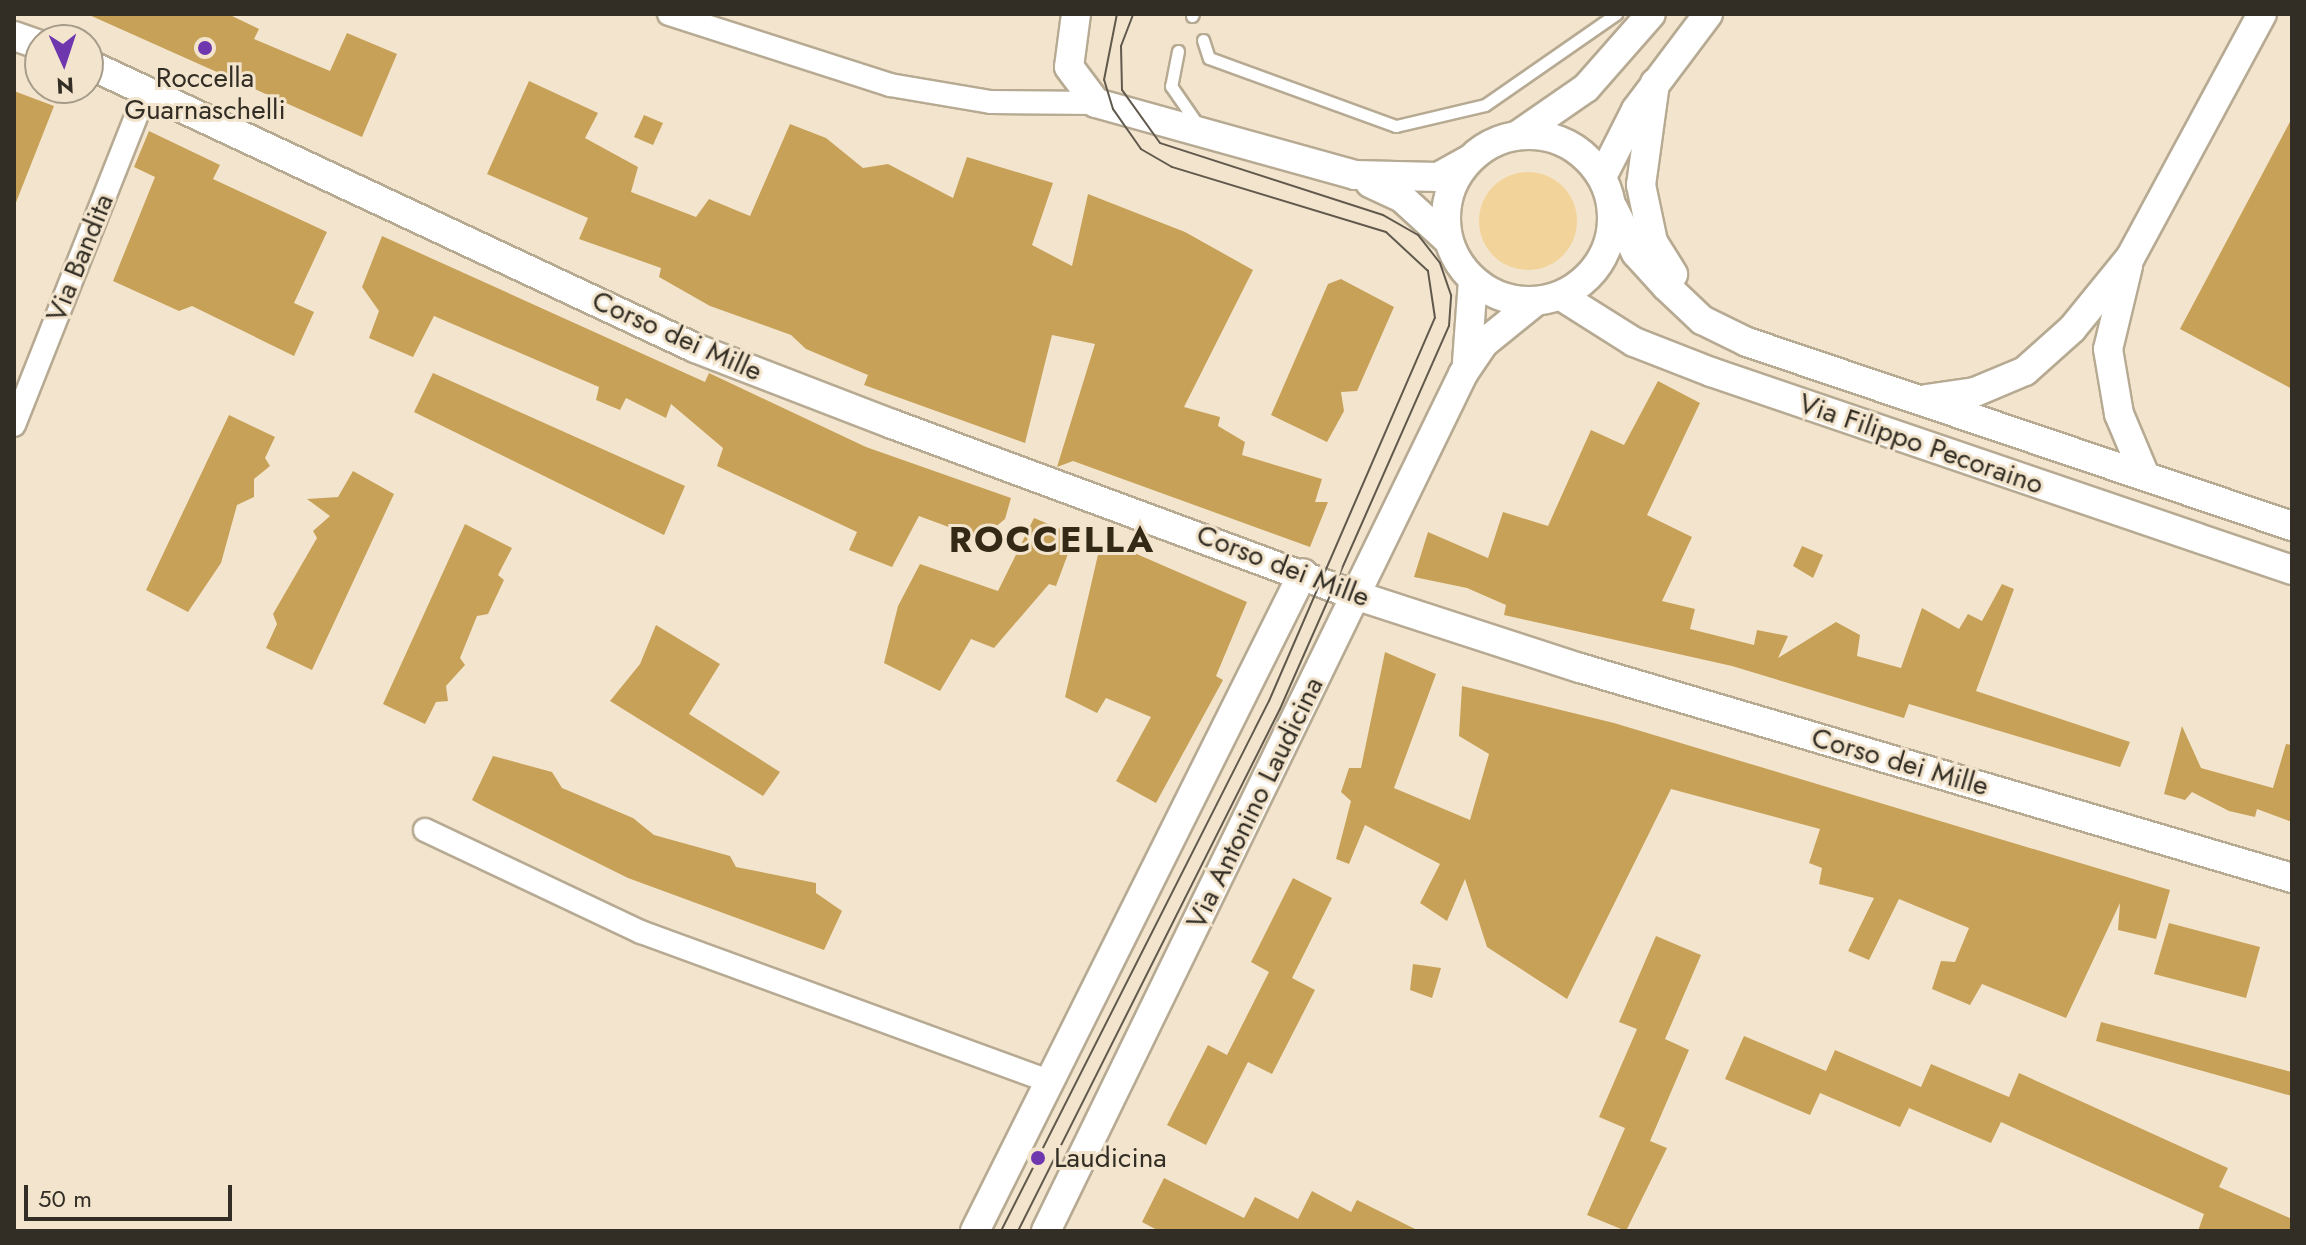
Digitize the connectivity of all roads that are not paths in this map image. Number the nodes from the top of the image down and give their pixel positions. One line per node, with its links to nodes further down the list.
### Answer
1 (669, 14): 12 (street)
2 (1616, 14): 7 (lane)
3 (1651, 14): 13 (street)
4 (1708, 14): 10 (street)
5 (2262, 14): 20 (street)
6 (1075, 17): 12 (street)
7 (1203, 40)
8 (1178, 51): 14 (lane)
9 (104, 72): 11 (street, Corso dei Mille)
10 (1655, 83): 17 (street); 23 (street)
11 (146, 92): 26 (street, Via Bandita); 30 (street, Corso dei Mille)
12 (1096, 103): 14 (street)
13 (1518, 135): 15 (street); 17 (street)
14 (1209, 137): 16 (street)
15 (1470, 159): 16 (street); 19 (street)
16 (1355, 175): 19 (street)
17 (1602, 177): 18 (street)
18 (1613, 208): 22 (street); 23 (street, Via Filippo Pecoraino)
19 (1448, 240): 21 (street)
20 (2130, 258): 25 (street); 27 (street)
21 (1473, 280): 22 (street); 24 (street)
22 (1548, 298): 24 (street); 29 (street, Via Filippo Pecoraino)
23 (1720, 329): 25 (street, Via Filippo Pecoraino)
24 (1463, 374): 31 (street, Via Antonino Laudicina)
25 (1921, 400): 27 (street, Via Filippo Pecoraino)
26 (14, 425)
27 (2145, 476): 28 (street, Via Filippo Pecoraino)
28 (2292, 526)
29 (2292, 570)
30 (1303, 573): 31 (street, Corso dei Mille); 34 (street, Via Antonino Laudicina)
31 (1358, 596): 33 (street, Corso dei Mille); 36 (street, Via Antonino Laudicina)
32 (425, 830): 34 (street)
33 (2292, 878)
34 (1049, 1081): 35 (street, Via Antonino Laudicina)
35 (975, 1231)
36 (1046, 1231)

